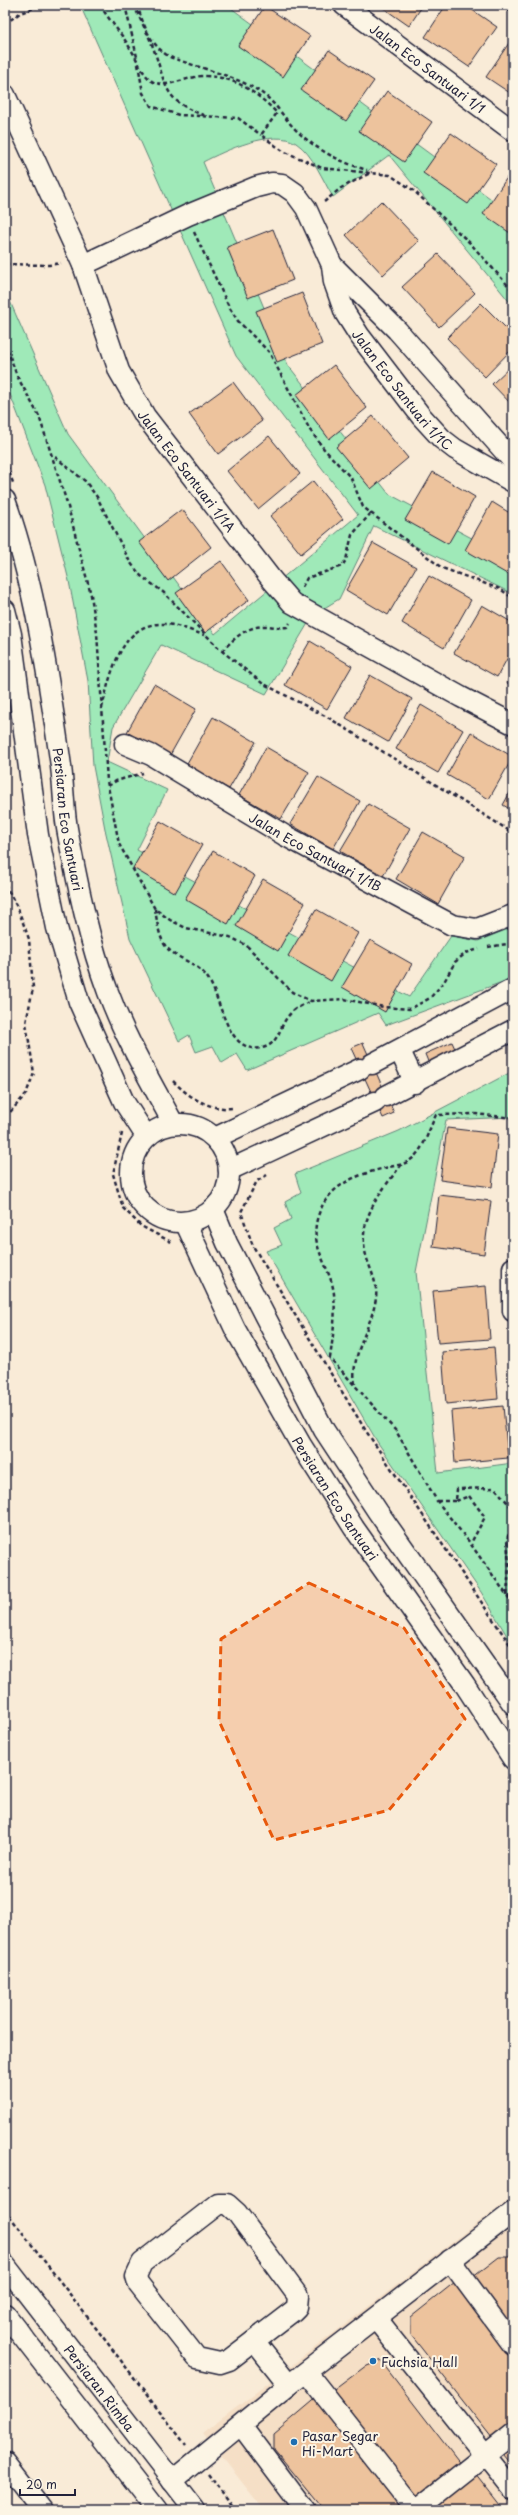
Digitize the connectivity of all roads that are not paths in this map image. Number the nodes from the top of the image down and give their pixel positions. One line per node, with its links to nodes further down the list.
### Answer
1 (344, 5): 3 (street, Jalan Eco Santuari 1/1)
2 (5, 95): 4 (street, Jalan Eco Santuari 1/1A)
3 (513, 131)
4 (83, 265): 5 (street); 10 (street, Jalan Eco Santuari 1/1A)
5 (332, 265): 6 (street); 7 (street, Jalan Eco Santuari 1/1C)
6 (513, 461)
7 (513, 482)
8 (10, 495): 17 (street, Persiaran Eco Santuari)
9 (5, 610): 18 (street)
10 (513, 724)
11 (125, 744): 12 (street, Jalan Eco Santuari 1/1B)
12 (513, 915)
13 (513, 989): 15 (street)
14 (513, 1030): 16 (street)
15 (400, 1050): 16 (street); 19 (street)
16 (415, 1083): 20 (street)
17 (174, 1123): 18 (street); 19 (street)
18 (146, 1136): 22 (street)
19 (215, 1138): 20 (street)
20 (229, 1170): 21 (street)
21 (213, 1209): 22 (street); 25 (street, Persiaran Eco Santuari)
22 (185, 1222): 26 (street, Persiaran Eco Santuari)
23 (513, 1268): 24 (street)
24 (513, 1310)
25 (513, 1704)
26 (513, 1759)
27 (513, 2212): 28 (street)
28 (450, 2260): 31 (street); 33 (street)
29 (5, 2264): 40 (street, Persiaran Rimba)
30 (5, 2314): 43 (street)
31 (376, 2319): 34 (street); 38 (street)
32 (254, 2341): 32 (street); 35 (street)
33 (513, 2345)
34 (307, 2373): 35 (street); 46 (street)
35 (289, 2385): 36 (street)
36 (240, 2425): 40 (street); 45 (street)
37 (513, 2432): 38 (street)
38 (486, 2454): 41 (street); 46 (street)
39 (5, 2462): 42 (street)
40 (172, 2481): 44 (street, Persiaran Rimba)
41 (513, 2490)
42 (42, 2510)
43 (157, 2510)
44 (195, 2510)
45 (305, 2510)
46 (415, 2510)

